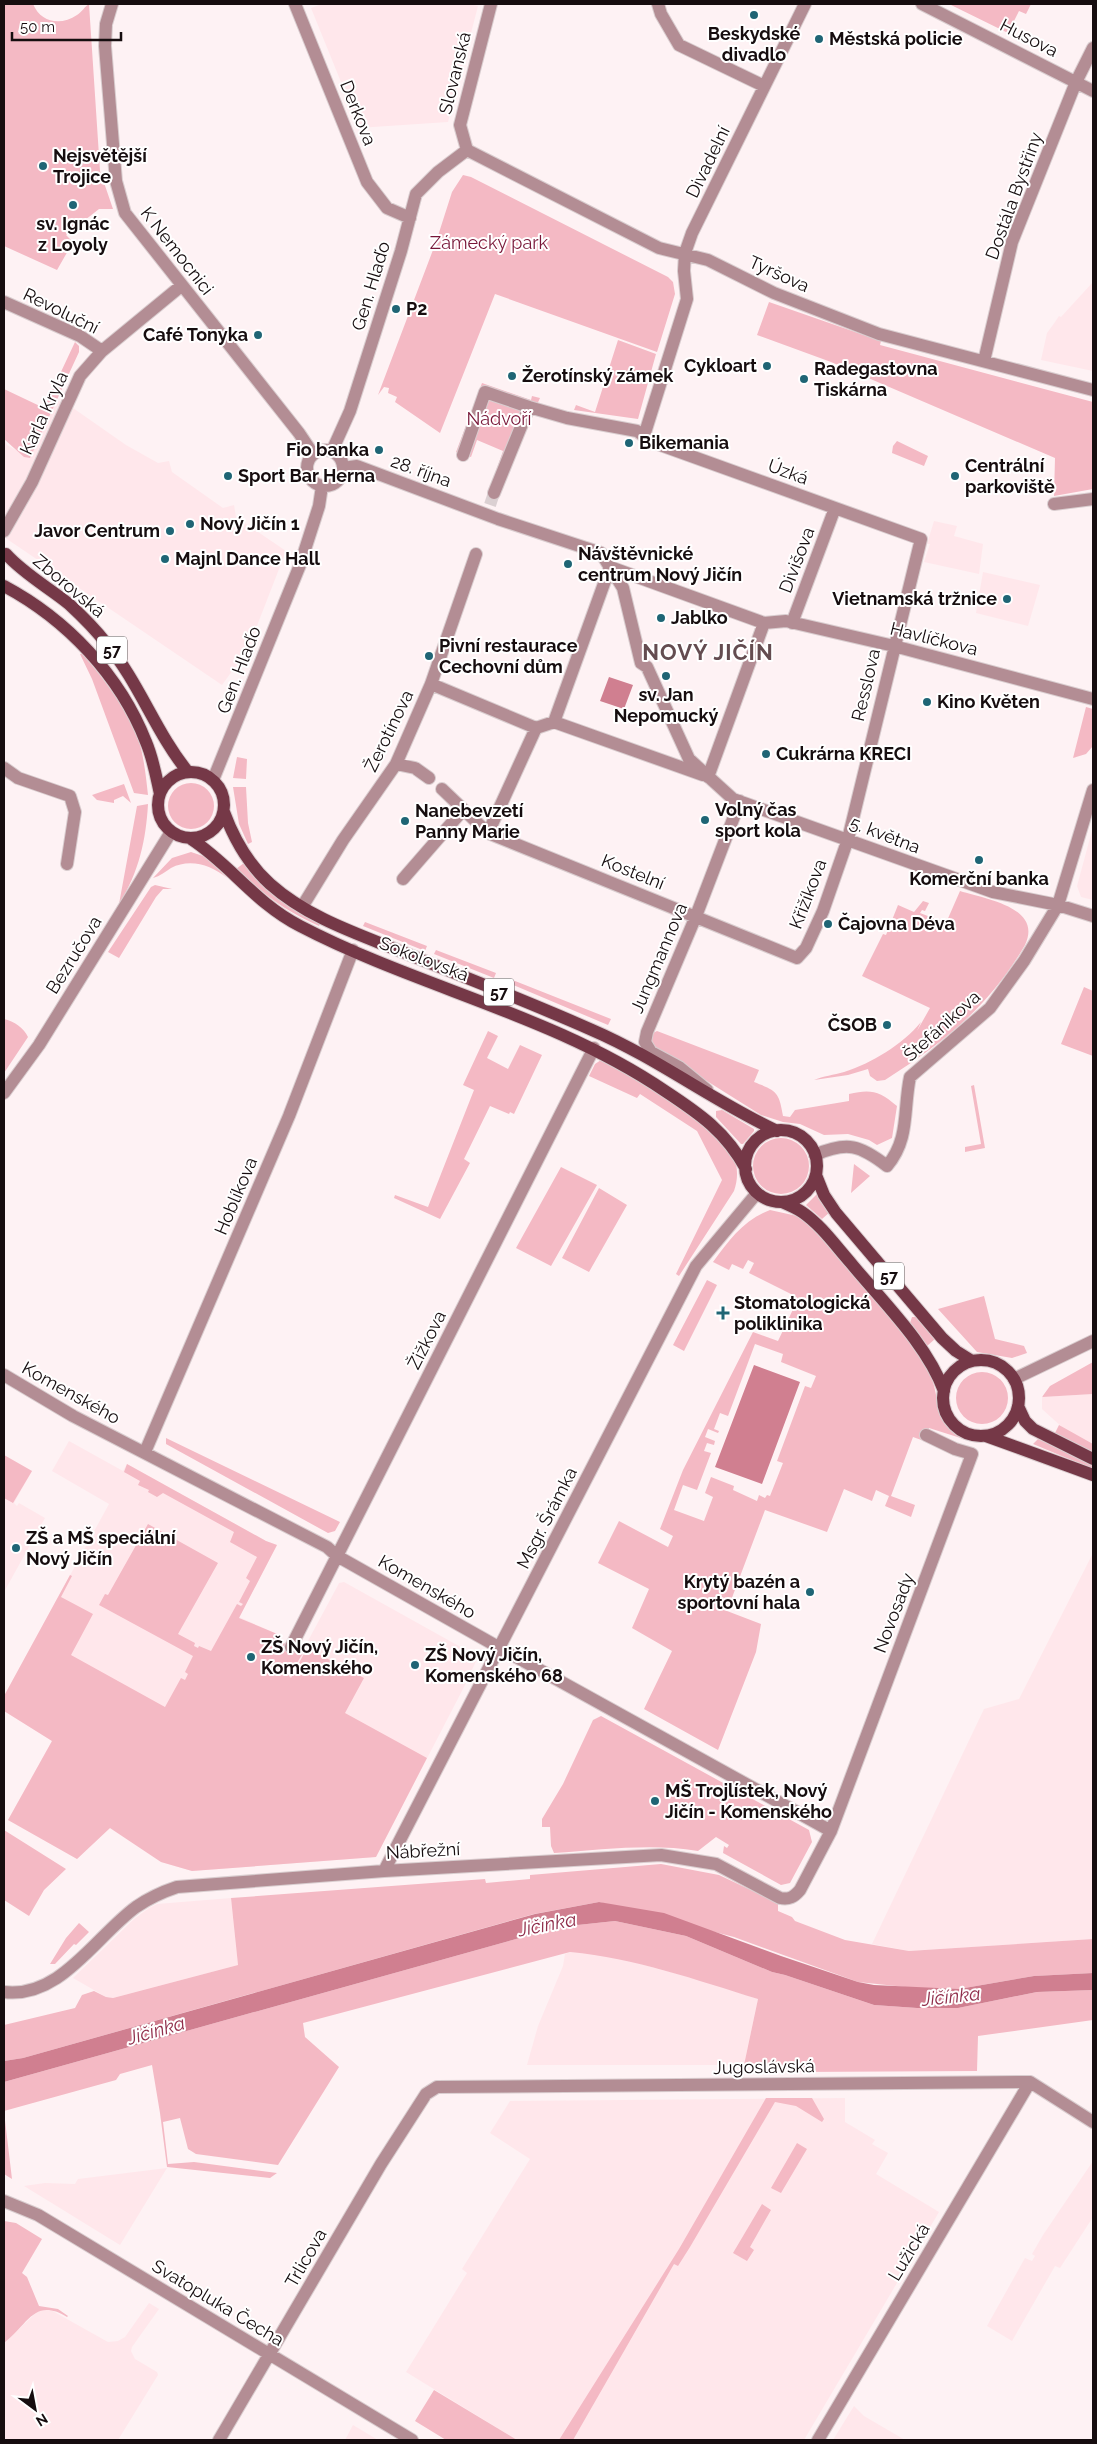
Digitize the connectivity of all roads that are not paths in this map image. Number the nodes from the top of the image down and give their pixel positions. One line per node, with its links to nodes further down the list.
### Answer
1 (111, 4): 14 (street, K Nemocnici)
2 (295, 4): 12 (street, Derkova)
3 (491, 4): 11 (street, Slovanská)
4 (658, 4): 9 (street)
5 (805, 4): 9 (street, Divadelní)
6 (922, 4): 8 (street, Husova)
7 (1093, 48): 8 (street, Dostála Bystřiny)
8 (1076, 82): 10 (street, Husova); 17 (street, Dostála Bystřiny)
9 (764, 86): 13 (street, Divadelní)
10 (1093, 91)
11 (467, 150): 12 (street, Gen. Hlaďo); 13 (street, Tyršova)
12 (410, 218): 21 (street, Gen. Hlaďo)
13 (685, 253): 17 (street, Tyršova); 20 (street, Divadelní)
14 (182, 286): 16 (street, Karla Kryla); 22 (street, K Nemocnici)
15 (4, 302): 16 (street, Revoluční)
16 (102, 351): 30 (street, Karla Kryla)
17 (984, 361): 18 (street, Tyršova)
18 (1093, 390)
19 (529, 407): 20 (street, 28. října); 23 (street, 28. října); 27 (street)
20 (644, 436): 29 (street, Úzká)
21 (332, 451): 22 (street); 24 (street)
22 (313, 454): 25 (street)
23 (463, 455)
24 (343, 468): 25 (street); 27 (street, 28. října)
25 (322, 486): 49 (street, Gen. Hlaďo)
26 (1093, 499): 28 (street)
27 (490, 504): 35 (street, 28. října)
28 (1054, 504)
29 (836, 508): 31 (street, Úzká); 38 (street, Divišova)
30 (4, 531)
31 (921, 539): 39 (street, Resslova)
32 (5, 550): 34 (main road, 57); 46 (main road, Zborovská / 57)
33 (476, 554): 40 (street, Žerotínova)
34 (4, 568)
35 (610, 568): 37 (street, Havlíčkova); 42 (street); 47 (street, 28. října)
36 (4, 586): 52 (main road, Zborovská / 57)
37 (764, 623): 38 (street, Havlíčkova); 47 (street)
38 (792, 623): 39 (street, Havlíčkova)
39 (894, 646): 41 (street, Havlíčkova); 59 (street, Resslova)
40 (431, 684): 43 (street); 44 (street, Žerotínova)
41 (1093, 699)
42 (554, 722): 43 (street); 47 (street)
43 (536, 728): 57 (street)
44 (396, 764): 48 (street); 63 (street, Žerotínova)
45 (4, 768): 60 (street)
46 (188, 772): 49 (main road); 52 (main road)
47 (708, 777): 53 (street, 5. května)
48 (429, 778)
49 (213, 780): 55 (main road, 57)
50 (442, 789): 54 (street, Kostelní)
51 (1093, 790): 62 (street, Štefánikova)
52 (160, 794): 56 (main road, 57)
53 (740, 801): 59 (street, 5. května); 64 (street, Jungmannova)
54 (463, 810): 57 (street, Kostelní); 61 (street)
55 (224, 812): 58 (main road); 63 (main road, Sokolovská / 57)
56 (171, 832): 58 (main road, 57); 69 (street, Bezručova)
57 (488, 833): 64 (street, Kostelní)
58 (191, 839): 66 (main road, Sokolovská / 57)
59 (848, 839): 62 (street, 5. května); 67 (street, Křižíkova)
60 (67, 864)
61 (403, 879)
62 (1058, 905): 65 (street, 5. května); 72 (street, Štefánikova)
63 (302, 907): 70 (main road, Sokolovská / 57)
64 (696, 916): 67 (street, Kostelní); 70 (street, Jungmannova)
65 (1093, 916)
66 (353, 950): 68 (main road, Sokolovská / 57); 85 (street, Hoblíkova)
67 (797, 958)
68 (594, 1048): 73 (main road, Sokolovská / 57); 88 (street, Žižkova)
69 (4, 1093)
70 (716, 1098): 71 (main road, Sokolovská / 57)
71 (777, 1131): 72 (main road, 57); 73 (main road)
72 (815, 1155): 74 (main road, 57)
73 (746, 1169): 75 (main road, 57)
74 (816, 1175): 76 (main road); 78 (main road, 57)
75 (757, 1193): 76 (main road, 57); 90 (street, Msgr. Šrámka)
76 (782, 1202): 81 (main road, 57)
77 (1093, 1341): 80 (street)
78 (972, 1361): 80 (main road, 57); 81 (main road)
79 (4, 1376): 85 (street, Komenského)
80 (1014, 1379): 82 (main road)
81 (944, 1391): 84 (main road, 57)
82 (1018, 1406): 84 (main road); 86 (main road)
83 (926, 1435): 91 (street, Novosady)
84 (986, 1436): 87 (main road)
85 (145, 1452): 88 (street, Komenského)
86 (1093, 1459)
87 (1093, 1475)
88 (337, 1556): 89 (street, Žižkova); 90 (street, Komenského)
89 (291, 1647)
90 (500, 1648): 91 (street, Komenského); 92 (street, Msgr. Šrámka)
91 (831, 1831): 92 (street, Nábřežní)
92 (384, 1871): 93 (street, Nábřežní)
93 (4, 1992)
94 (1030, 2082): 95 (street, Jugoslávská); 96 (street); 101 (street, Lužická)
95 (426, 2094): 98 (street, Trlicova)
96 (1093, 2122)
97 (4, 2202): 98 (street, Svatopluka Čecha)
98 (271, 2355): 99 (street, Trlicova); 100 (street, Svatopluka Čecha)
99 (219, 2440)
100 (412, 2440)
101 (818, 2440)

